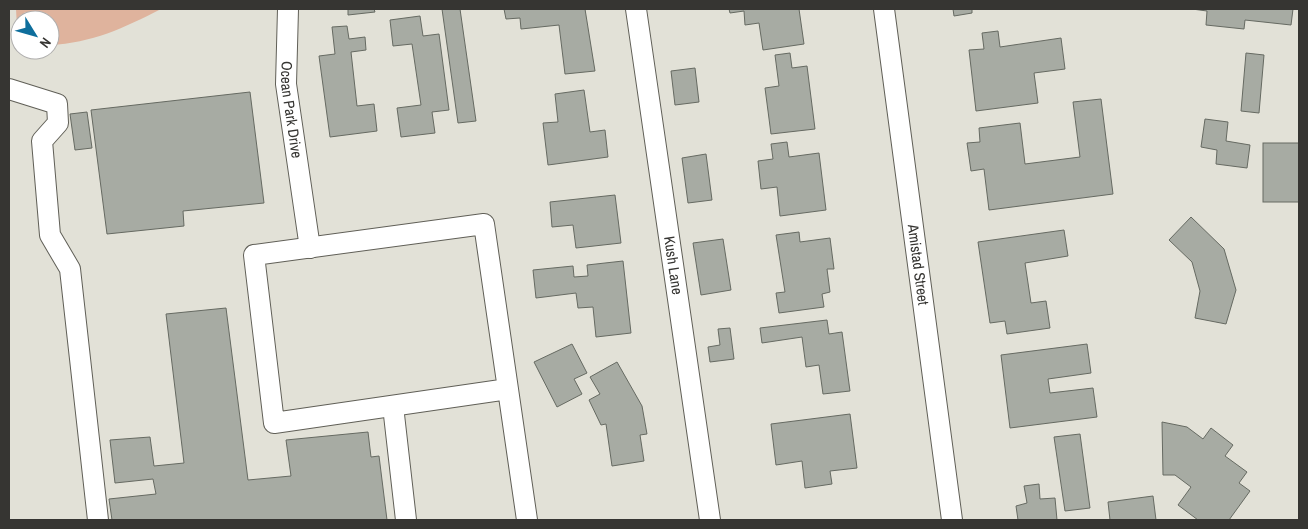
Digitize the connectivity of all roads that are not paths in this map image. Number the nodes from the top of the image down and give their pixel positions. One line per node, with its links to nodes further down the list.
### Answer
1 (288, 9): 5 (street, Ocean Park Drive)
2 (636, 9): 11 (street, Kush Lane)
3 (884, 9): 12 (street, Amistad Street)
4 (9, 89): 9 (street)
5 (310, 248): 6 (street); 7 (street)
6 (508, 389): 7 (street); 10 (street)
7 (393, 406): 8 (street)
8 (403, 517)
9 (98, 520)
10 (527, 520)
11 (710, 520)
12 (952, 520)

